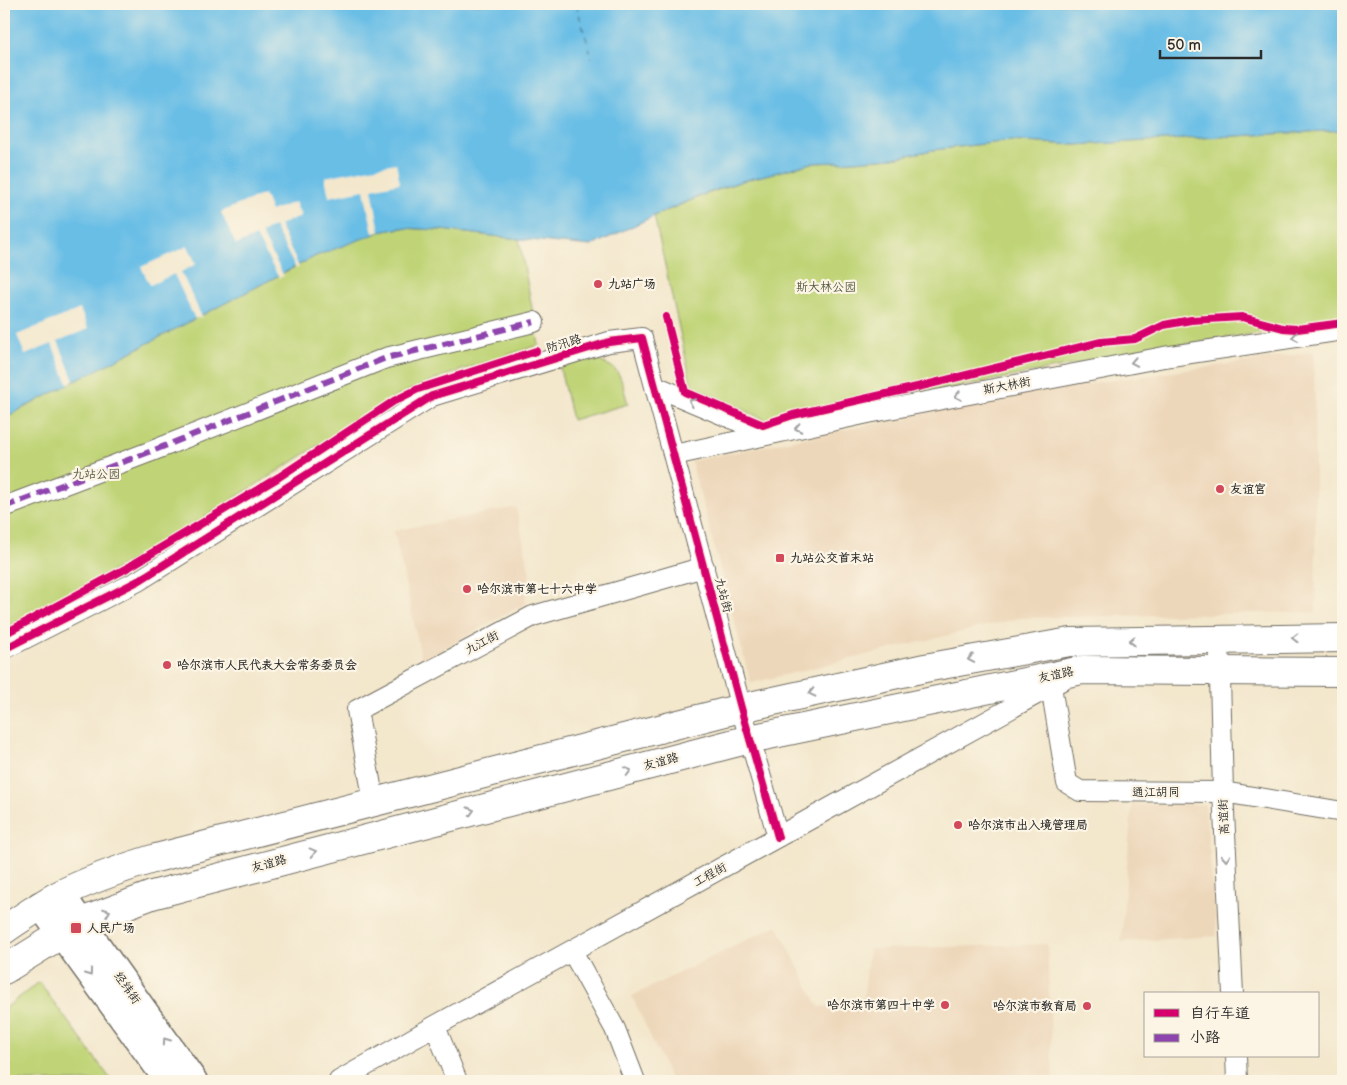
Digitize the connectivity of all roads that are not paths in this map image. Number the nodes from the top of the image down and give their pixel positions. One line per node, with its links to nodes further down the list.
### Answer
1 (534, 322): 7 (street)
2 (1343, 330): 5 (street, 斯大林街, one-way to 5)
3 (648, 359): 4 (street, 九站街); 11 (street, 防汛路)
4 (655, 386): 5 (street, one-way to 4); 6 (street, 九站街)
5 (769, 434): 6 (street, 斯大林街)
6 (674, 455): 8 (street, 九站街)
7 (4, 507)
8 (704, 568): 16 (street, 九站街); 19 (street, 九江街)
9 (1343, 638): 10 (highway, one-way to 10)
10 (1219, 640): 13 (street, 高谊街); 16 (highway, one-way to 16)
11 (4, 649)
12 (1082, 670): 13 (highway, 友谊路); 15 (street, 工程街); 17 (highway, 友谊路)
13 (1219, 672): 14 (highway, 友谊路); 18 (street, 高谊街)
14 (1343, 672)
15 (1051, 686): 18 (street, 通江胡同); 21 (street, 工程街)
16 (741, 708): 17 (street, 九站街); 19 (highway)
17 (750, 739): 21 (street, 九站街); 23 (highway, 友谊路, one-way to 17)
18 (1223, 792): 20 (street, 通江胡同); 27 (street, 高谊街, one-way to 27)
19 (374, 802): 22 (highway)
20 (1343, 812)
21 (778, 837): 25 (street, 工程街)
22 (51, 900): 23 (main road, 经纬街); 24 (highway)
23 (71, 928): 26 (highway, 友谊路); 30 (main road, 经纬街, one-way to 30); 31 (main road, 经纬街, one-way to 23)
24 (4, 930)
25 (572, 951): 28 (street, 工程街); 34 (street)
26 (4, 970)
27 (1233, 992)
28 (435, 1026): 32 (street, 工程街); 33 (street)
29 (1236, 1058): 35 (street)
30 (168, 1081)
31 (194, 1081)
32 (339, 1081)
33 (457, 1081)
34 (635, 1081)
35 (1237, 1081)

